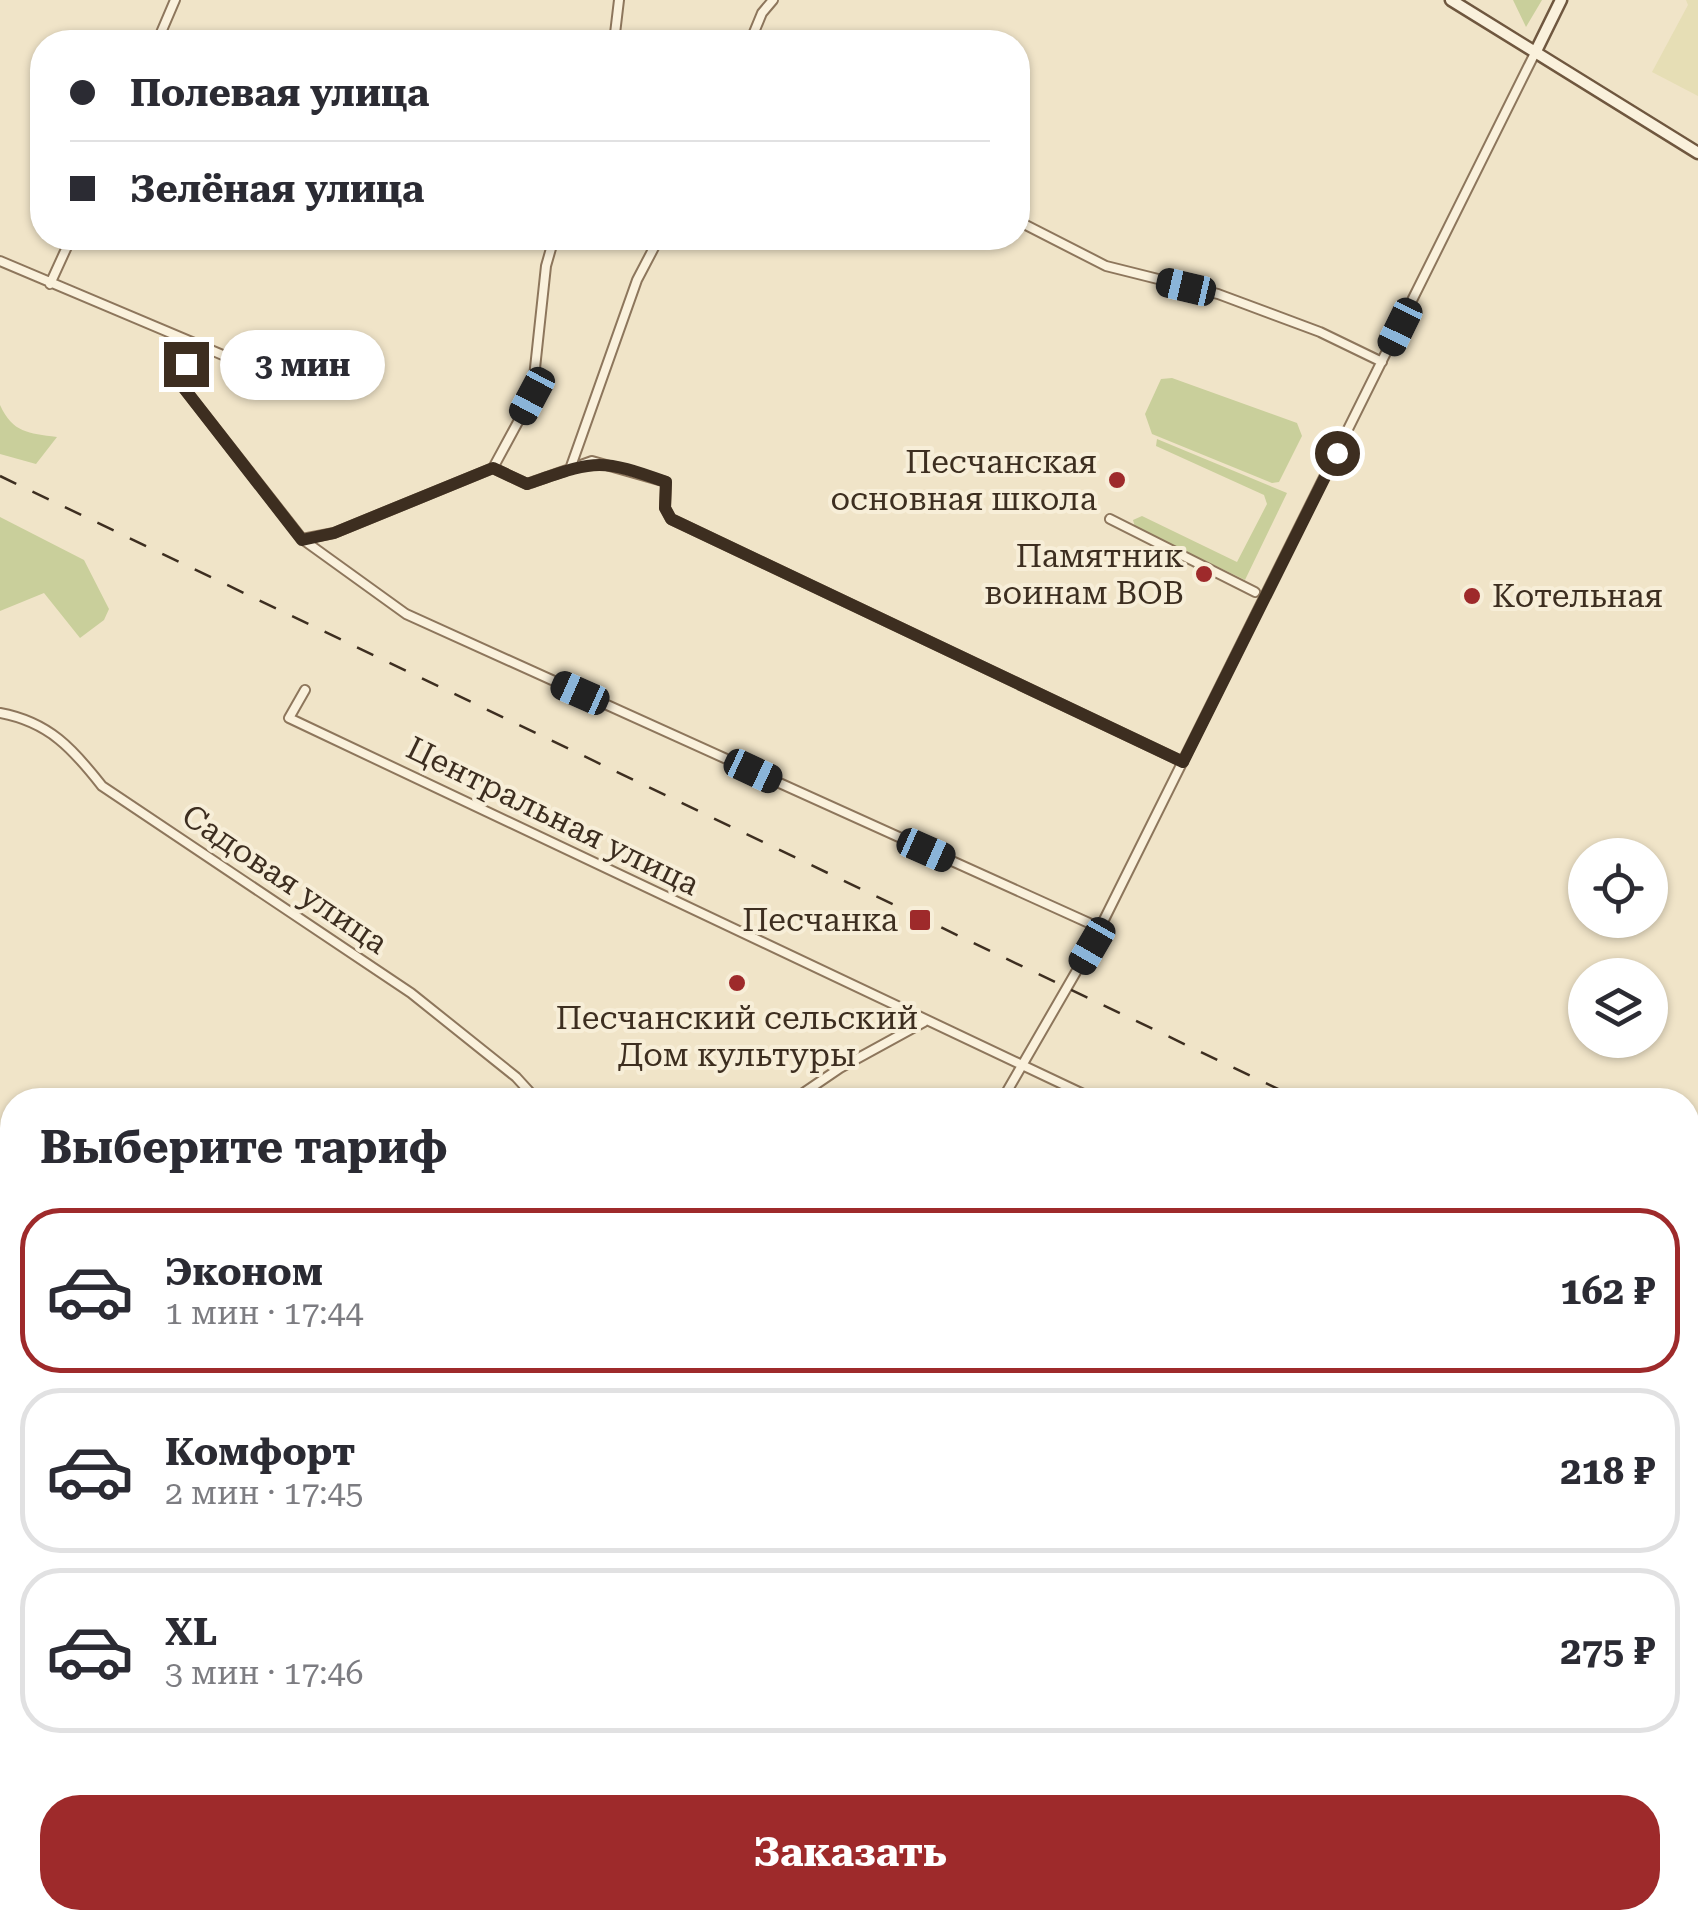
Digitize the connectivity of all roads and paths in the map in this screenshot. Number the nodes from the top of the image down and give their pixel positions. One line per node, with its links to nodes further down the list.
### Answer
1 (175, 0): 6 (street)
2 (620, 0): 7 (street)
3 (773, 0): 8 (street)
4 (1451, 0): 9 (street)
5 (1561, 0): 9 (street)
6 (162, 30)
7 (616, 30)
8 (755, 30)
9 (1535, 53): 10 (street); 18 (street)
10 (1698, 153)
11 (1030, 227): 18 (street)
12 (65, 250): 16 (street)
13 (551, 250): 20 (street)
14 (653, 250): 21 (street)
15 (0, 262): 16 (street)
16 (50, 284): 17 (street)
17 (189, 341): 19 (street); 24 (street)
18 (1382, 362): 29 (street)
19 (289, 383)
20 (493, 468): 21 (street); 23 (street)
21 (570, 469): 29 (street)
22 (1110, 519): 26 (street)
23 (334, 533): 24 (street); 25 (street)
24 (302, 540): 25 (street)
25 (323, 553): 30 (street)
26 (1255, 592)
27 (305, 690): 31 (street, Центральная улица)
28 (0, 713): 33 (street, Садовая улица)
29 (1183, 762): 30 (street)
30 (1100, 928): 32 (street)
31 (924, 1022): 32 (street, Центральная улица); 34 (street)
32 (1020, 1068): 35 (street); 36 (street, Центральная улица)
33 (526, 1088)
34 (811, 1088)
35 (1009, 1088)
36 (1068, 1088)

